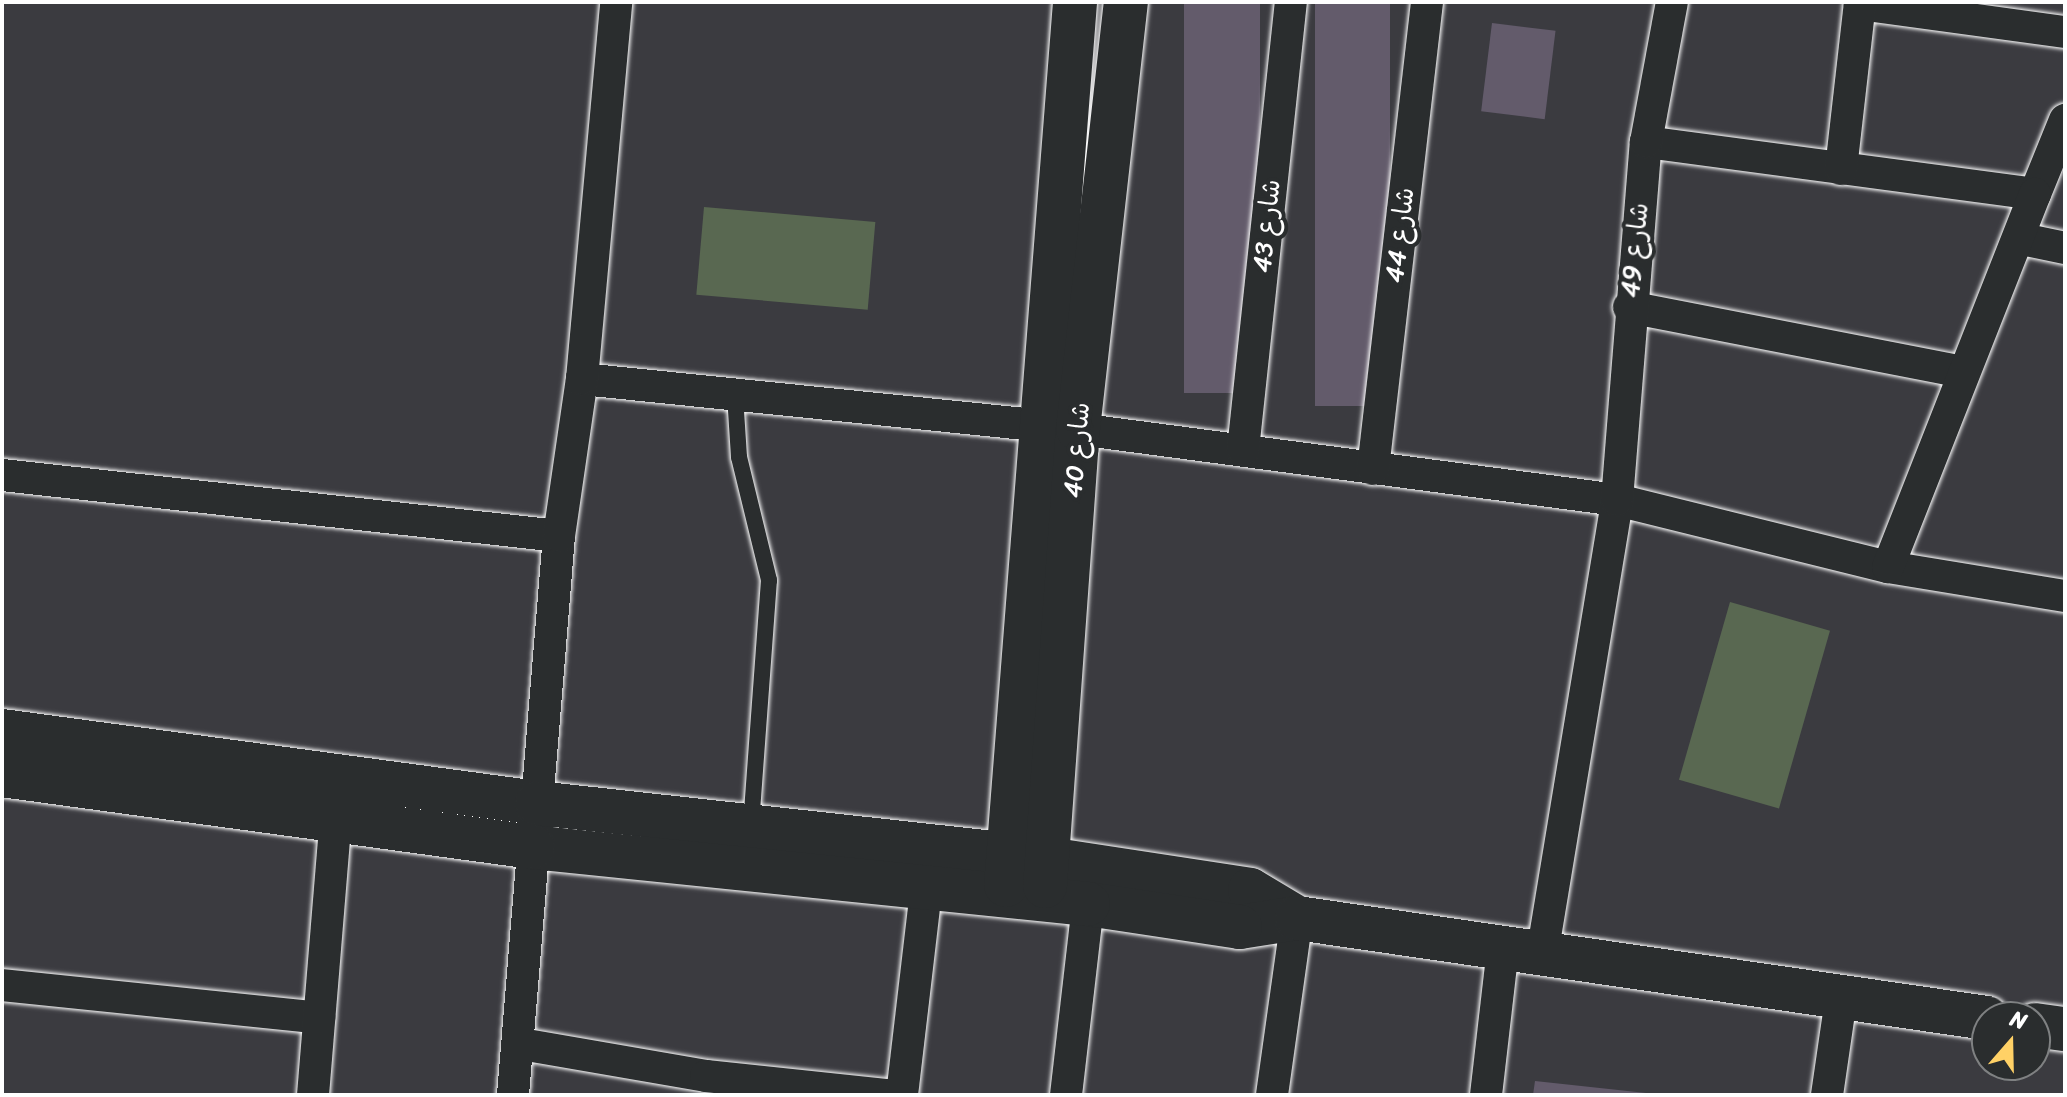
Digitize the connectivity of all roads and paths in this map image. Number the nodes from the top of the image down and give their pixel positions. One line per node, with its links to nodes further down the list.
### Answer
1 (616, 2): 17 (street)
2 (1075, 2): 19 (street, شارع 40)
3 (1126, 2): 19 (street, شارع 40)
4 (1291, 2): 20 (street, شارع 43)
5 (1427, 2): 21 (street, شارع 44)
6 (1672, 2): 10 (street, شارع 49)
7 (1860, 3): 8 (street); 11 (street)
8 (2065, 32)
9 (2065, 120): 12 (street)
10 (1646, 142): 11 (street); 15 (street, شارع 49)
11 (1841, 169): 12 (street)
12 (2035, 194): 13 (street)
13 (2022, 239): 14 (street); 16 (street)
14 (2065, 248)
15 (1629, 307): 16 (street); 23 (street, شارع 49)
16 (1963, 372): 25 (street)
17 (582, 379): 18 (street); 24 (street)
18 (735, 395): 19 (street); 31 (lane)
19 (1059, 428): 20 (street); 33 (street, شارع 40)
20 (1243, 450): 21 (street)
21 (1373, 469): 23 (street)
22 (2, 475): 24 (street)
23 (1617, 500): 25 (street); 37 (street, شارع 49)
24 (559, 536): 29 (street)
25 (1888, 567): 26 (street)
26 (2065, 596)
27 (2, 731): 29 (street)
28 (2, 775): 30 (street)
29 (537, 803): 31 (street); 32 (street)
30 (336, 818): 32 (street); 41 (street)
31 (751, 827): 33 (street)
32 (533, 847): 34 (street); 42 (street)
33 (1026, 878): 34 (street); 35 (street); 36 (street)
34 (926, 892): 47 (street)
35 (1088, 904): 36 (street); 48 (street)
36 (1297, 918): 37 (street); 49 (street)
37 (1523, 952): 39 (street); 50 (street, شارع 49)
38 (2, 985): 41 (street)
39 (1841, 999): 40 (street); 51 (street)
40 (1971, 1016)
41 (319, 1018): 44 (street)
42 (521, 1044): 43 (street); 45 (street)
43 (705, 1085): 46 (street)
44 (313, 1095)
45 (513, 1095)
46 (888, 1095)
47 (902, 1095)
48 (1066, 1095)
49 (1272, 1095)
50 (1486, 1095)
51 (1827, 1095)

